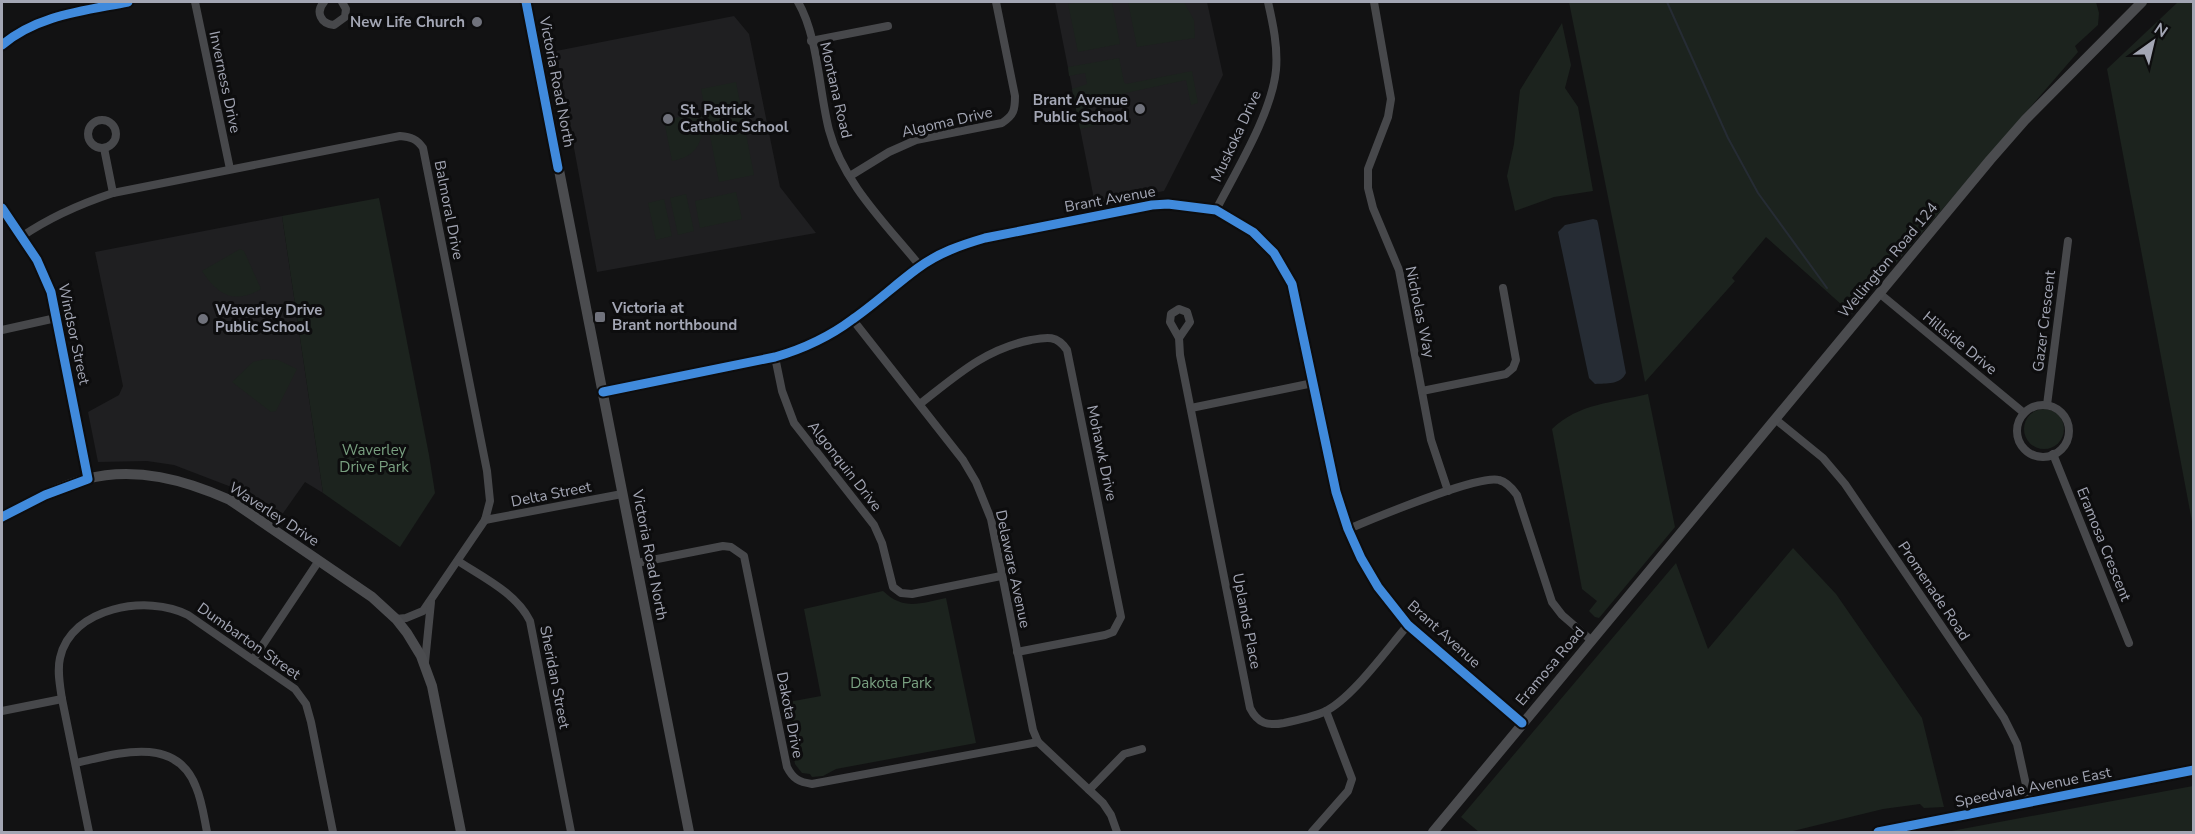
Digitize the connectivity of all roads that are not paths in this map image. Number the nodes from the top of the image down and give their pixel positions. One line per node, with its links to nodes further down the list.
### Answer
1 (128, 2): 13 (street)
2 (195, 2): 15 (street, Inverness Drive)
3 (324, 2): 4 (street)
4 (342, 2)
5 (526, 2): 32 (main road, Victoria Road North)
6 (798, 2): 12 (street, Montana Road)
7 (996, 2): 16 (street, Algoma Drive)
8 (1268, 2): 19 (street, Muskoka Drive)
9 (1374, 2): 31 (street, Nicholas Way)
10 (2142, 2): 24 (main road, Wellington Road 124)
11 (888, 26): 12 (street)
12 (812, 40): 16 (street, Montana Road)
13 (2, 45)
14 (104, 148): 17 (street)
15 (230, 169): 17 (street, Balmoral Drive); 43 (street, Balmoral Drive)
16 (850, 176): 22 (street, Montana Road)
17 (113, 193): 20 (street, Balmoral Drive)
18 (2, 208): 20 (street, Windsor Street)
19 (1216, 210): 22 (street, Brant Avenue); 30 (street, Brant Avenue)
20 (21, 237): 25 (street, Windsor Street)
21 (2068, 241): 34 (street, Gazer Crescent)
22 (920, 267): 26 (street, Brant Avenue)
23 (1503, 288): 31 (street)
24 (1879, 293): 36 (street, Hillside Drive); 37 (main road, Wellington Road 124)
25 (56, 318): 27 (street); 39 (street, Windsor Street)
26 (853, 320): 29 (street, Brant Avenue); 33 (street, Delaware Avenue)
27 (2, 330)
28 (1179, 338): 35 (street, Uplands Place)
29 (775, 357): 32 (street, Brant Avenue); 49 (street, Algonquin Drive)
30 (1313, 383): 35 (street); 44 (street, Brant Avenue)
31 (1422, 391): 40 (street, Nicholas Way)
32 (603, 392): 41 (main road, Victoria Road North)
33 (920, 404): 49 (street, Delaware Avenue); 55 (street, Mohawk Drive)
34 (2047, 405): 36 (street); 38 (street)
35 (1191, 408): 60 (street, Uplands Place)
36 (2024, 413): 38 (street)
37 (1776, 419): 45 (main road, Wellington Road 124); 67 (street, Promenade Road)
38 (2053, 454): 54 (street, Eramosa Crescent)
39 (88, 478): 42 (main road, Waverley Drive); 47 (main road, Waverley Drive)
40 (1448, 491): 44 (street); 53 (street)
41 (622, 494): 43 (street, Delta Street); 48 (main road, Victoria Road North)
42 (2, 517)
43 (485, 520): 46 (street, Balmoral Drive)
44 (1348, 529): 52 (street, Brant Avenue)
45 (1669, 547): 53 (main road, Eramosa Road)
46 (458, 561): 50 (street, Balmoral Drive); 72 (street, Sheridan Street)
47 (318, 562): 51 (main road, Waverley Drive); 56 (street)
48 (637, 563): 62 (street, Dakota Drive); 73 (main road, Victoria Road North)
49 (1002, 576): 55 (street, Delaware Avenue)
50 (432, 601): 51 (street, Balmoral Drive); 57 (street, Waverley Drive)
51 (396, 619): 57 (main road, Waverley Drive)
52 (1408, 625): 60 (street, Uplands Place); 61 (street, Brant Avenue)
53 (1592, 641): 61 (main road, Eramosa Road)
54 (2129, 643)
55 (1017, 652): 62 (street, Delaware Avenue)
56 (254, 658): 58 (street, Dumbarton Street); 70 (street, Dumbarton Street)
57 (424, 665): 71 (main road, Waverley Drive)
58 (62, 699): 59 (street); 64 (street, Dumbarton Street)
59 (2, 711)
60 (1326, 711): 75 (street)
61 (1522, 723): 76 (main road, Eramosa Road)
62 (1038, 742): 66 (street, Delaware Avenue)
63 (1142, 749): 66 (street)
64 (76, 762): 68 (street, Dumbarton Street); 69 (street)
65 (2193, 770): 67 (main road, Speedvale Avenue East)
66 (1089, 790): 74 (street, Delaware Avenue)
67 (2030, 803): 77 (main road, Speedvale Avenue East)
68 (89, 832)
69 (207, 832)
70 (333, 832)
71 (461, 832)
72 (572, 832)
73 (689, 832)
74 (1118, 832)
75 (1312, 832)
76 (1432, 832)
77 (1878, 832)

